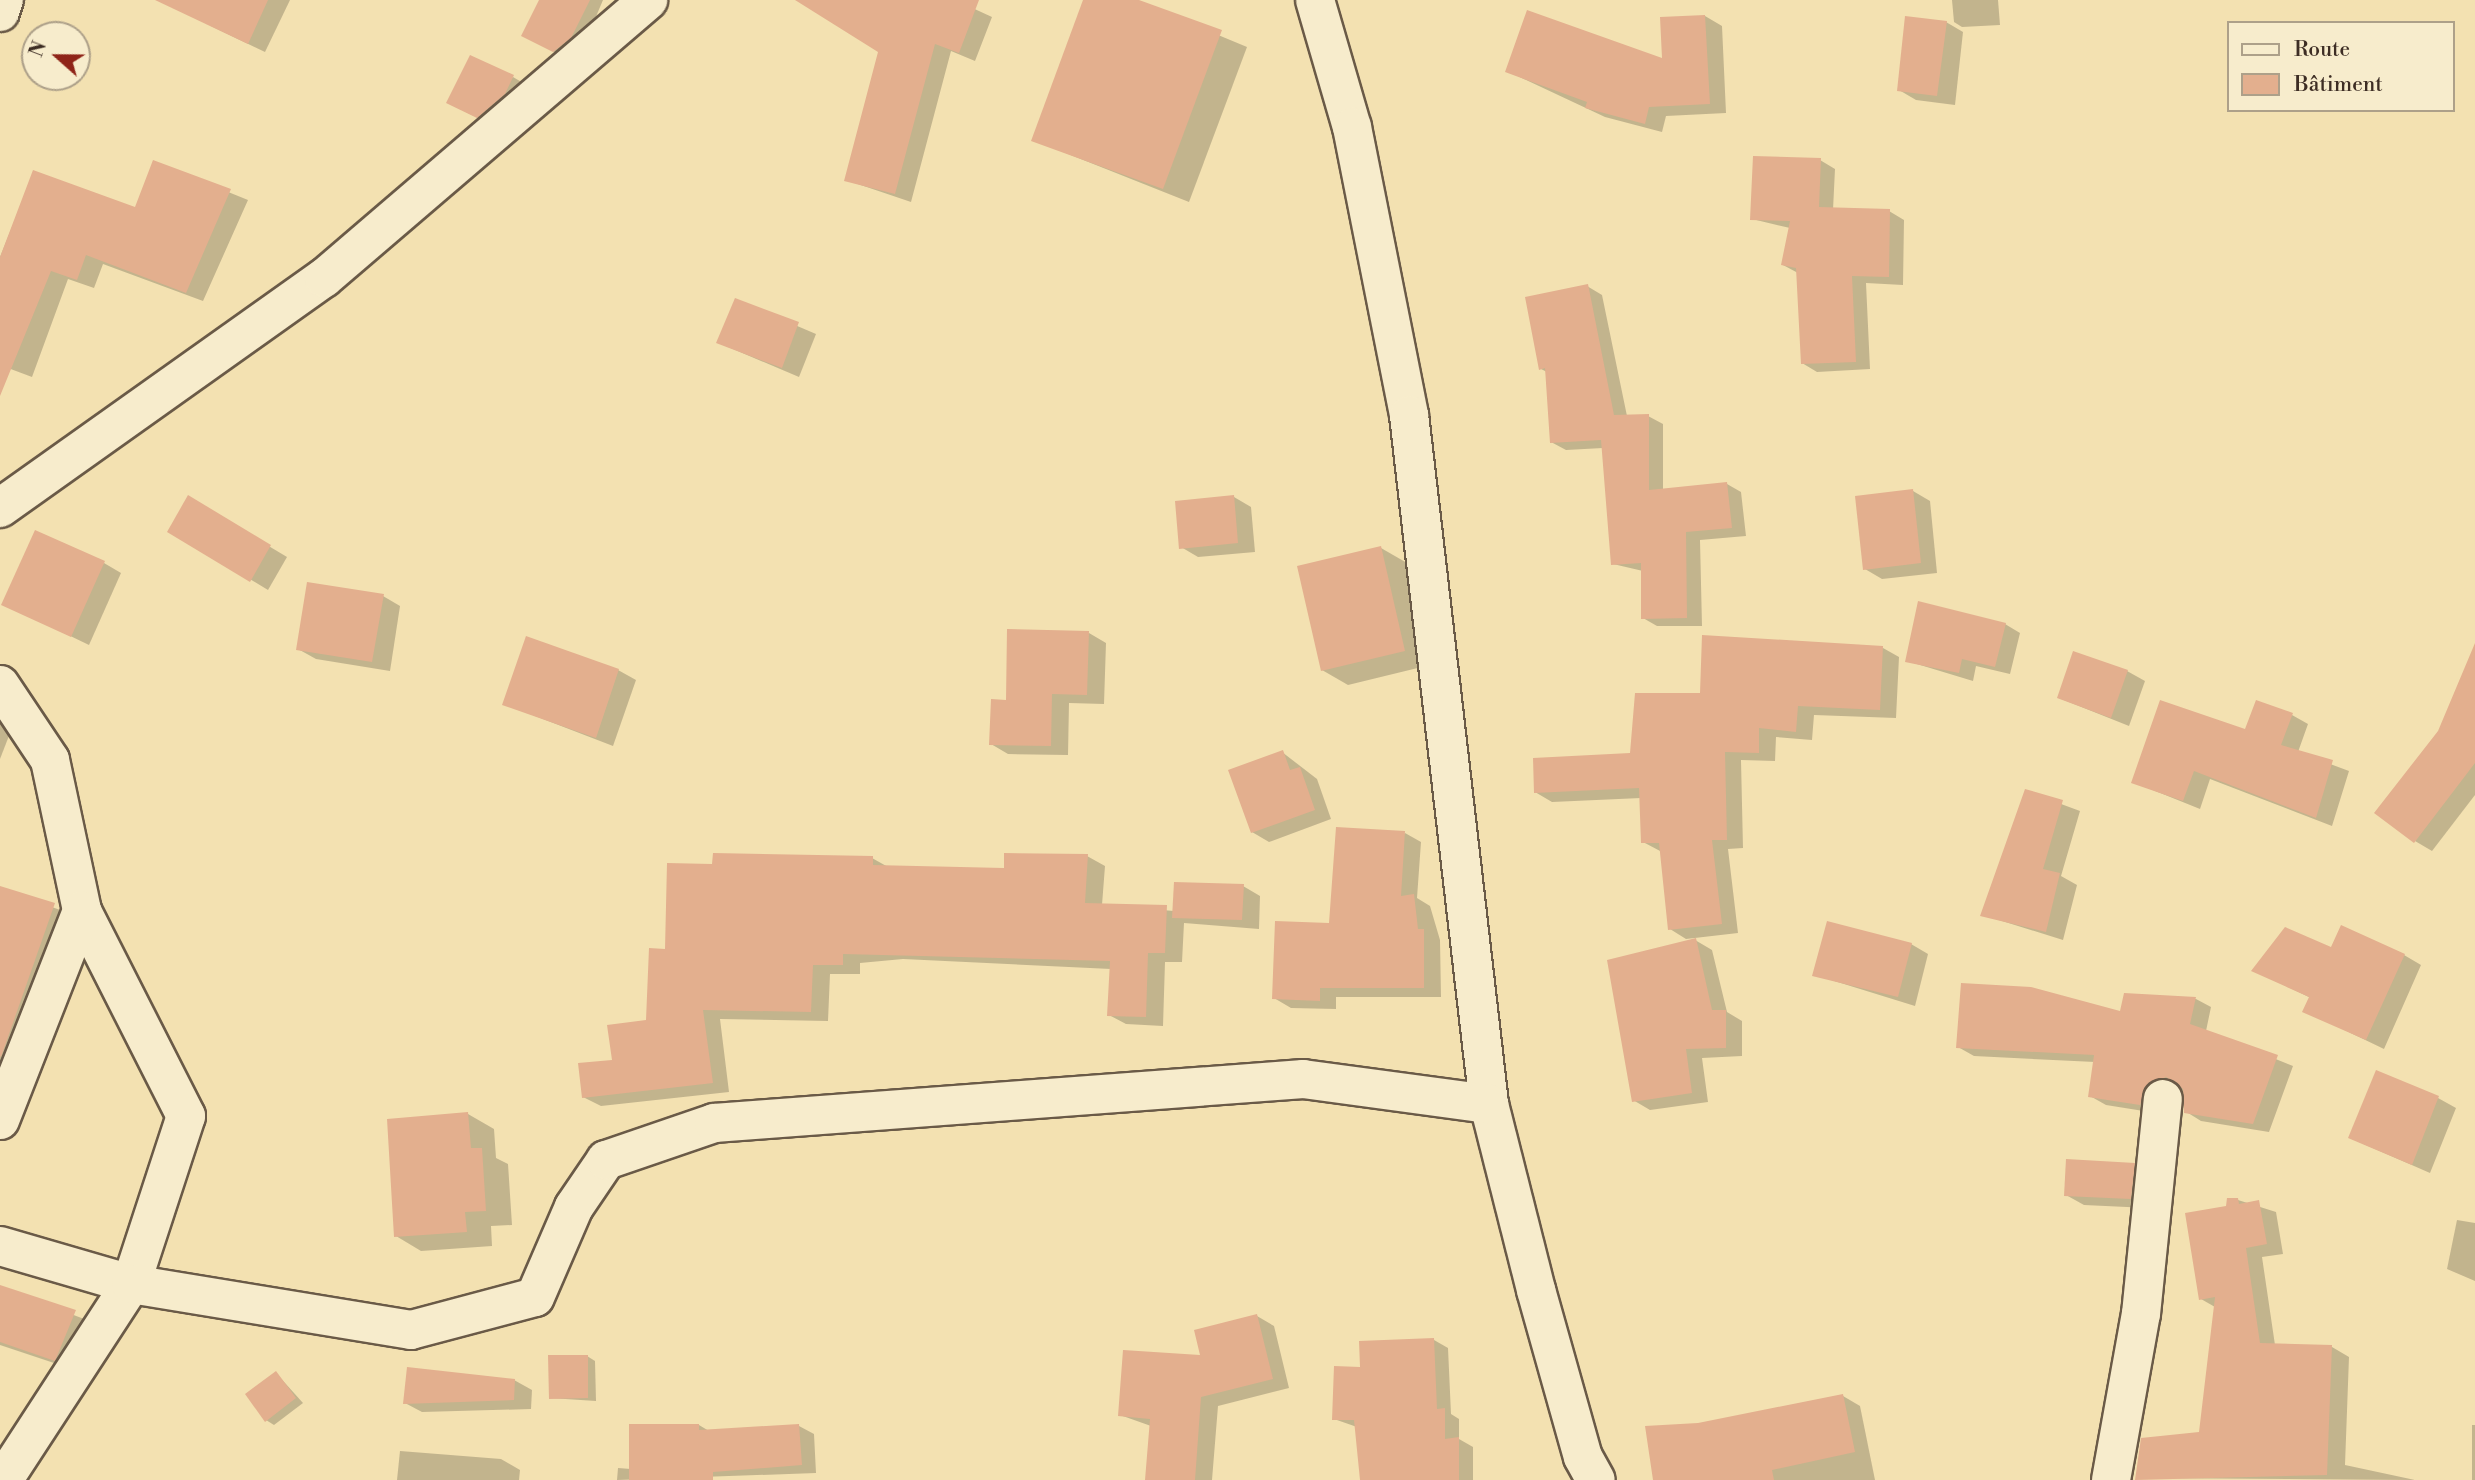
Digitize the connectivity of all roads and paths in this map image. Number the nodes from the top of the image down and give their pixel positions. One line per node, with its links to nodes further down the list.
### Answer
1 (4, 0): 4 (street)
2 (648, 0): 5 (street)
3 (1315, 0): 9 (street)
4 (0, 12)
5 (0, 508)
6 (0, 685): 7 (street)
7 (82, 911): 10 (street); 12 (street)
8 (2163, 1099): 15 (street)
9 (1489, 1104): 12 (street); 14 (street)
10 (0, 1119)
11 (0, 1246): 12 (street)
12 (131, 1284): 13 (street)
13 (3, 1480)
14 (1596, 1480)
15 (2111, 1480)

